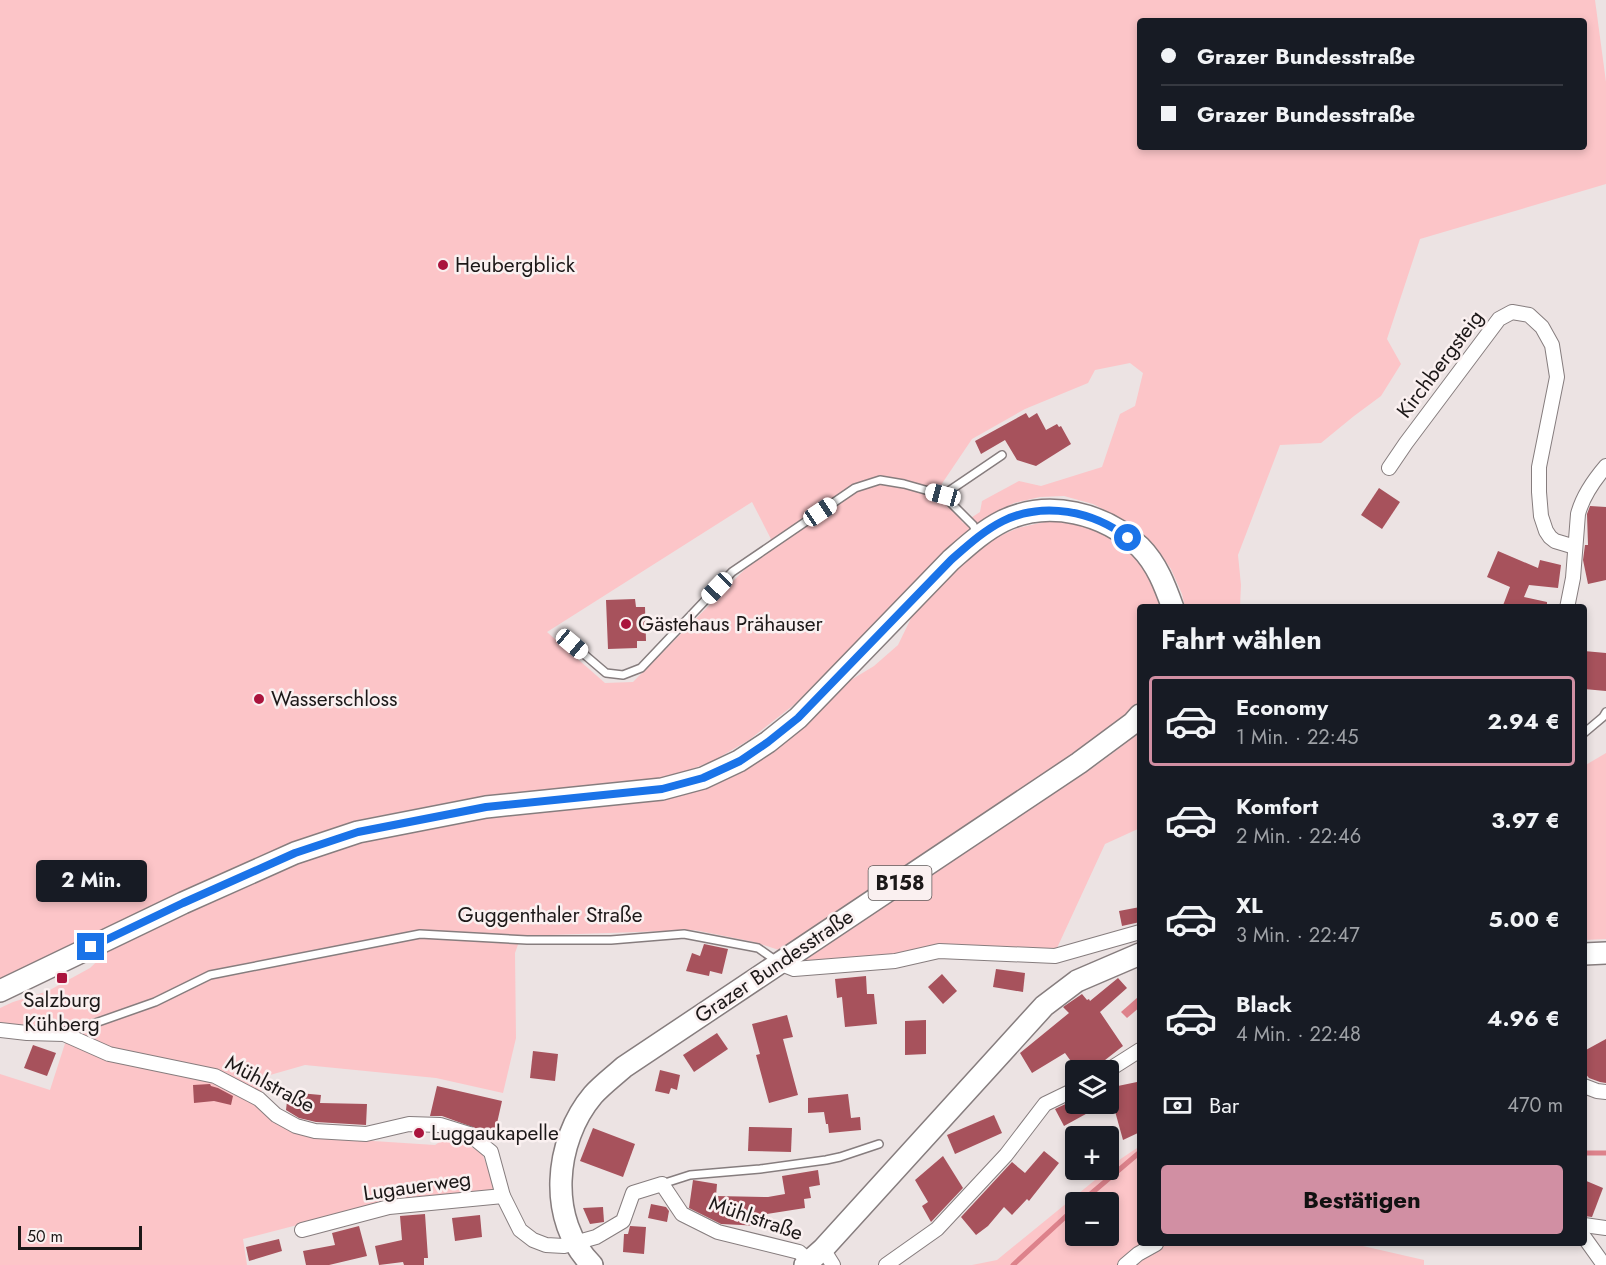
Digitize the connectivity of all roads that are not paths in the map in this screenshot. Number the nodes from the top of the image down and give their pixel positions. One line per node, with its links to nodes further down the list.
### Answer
1 (1002, 455): 4 (lane)
2 (1606, 466): 6 (street)
3 (1389, 468): 6 (street, Kirchbergsteig)
4 (943, 495): 5 (lane); 9 (lane)
5 (979, 536): 7 (main road); 18 (main road)
6 (1575, 547): 8 (street)
7 (1172, 604)
8 (1568, 604)
9 (572, 644)
10 (1606, 712): 12 (lane)
11 (1137, 719): 17 (main road, Grazer Bundesstraße / B158)
12 (1587, 730)
13 (1137, 934): 17 (street, Guggenthaler Straße)
14 (1606, 952): 15 (main road)
15 (1587, 954)
16 (1137, 955): 35 (main road)
17 (779, 963): 20 (lane, Guggenthaler Straße); 33 (main road, Grazer Bundesstraße / B158)
18 (0, 992)
19 (0, 1030): 20 (street, Guggenthaler Straße)
20 (64, 1034): 28 (street, Mühlstraße)
21 (1137, 1052): 22 (street)
22 (1119, 1063)
23 (1587, 1087): 24 (street)
24 (1606, 1092)
25 (1065, 1094): 37 (street)
26 (879, 1144): 27 (lane)
27 (662, 1184): 33 (street, Mühlstraße); 35 (street, Mühlstraße)
28 (503, 1196): 31 (street, Lugauerweg); 33 (street, Mühlstraße)
29 (1587, 1225): 30 (street)
30 (1606, 1228)
31 (302, 1230)
32 (1587, 1241): 39 (street)
33 (576, 1243): 36 (main road, Grazer Bundesstraße / B158)
34 (1152, 1246): 38 (street)
35 (818, 1260)
36 (592, 1265)
37 (886, 1265)
38 (1125, 1265)
39 (1604, 1265)

